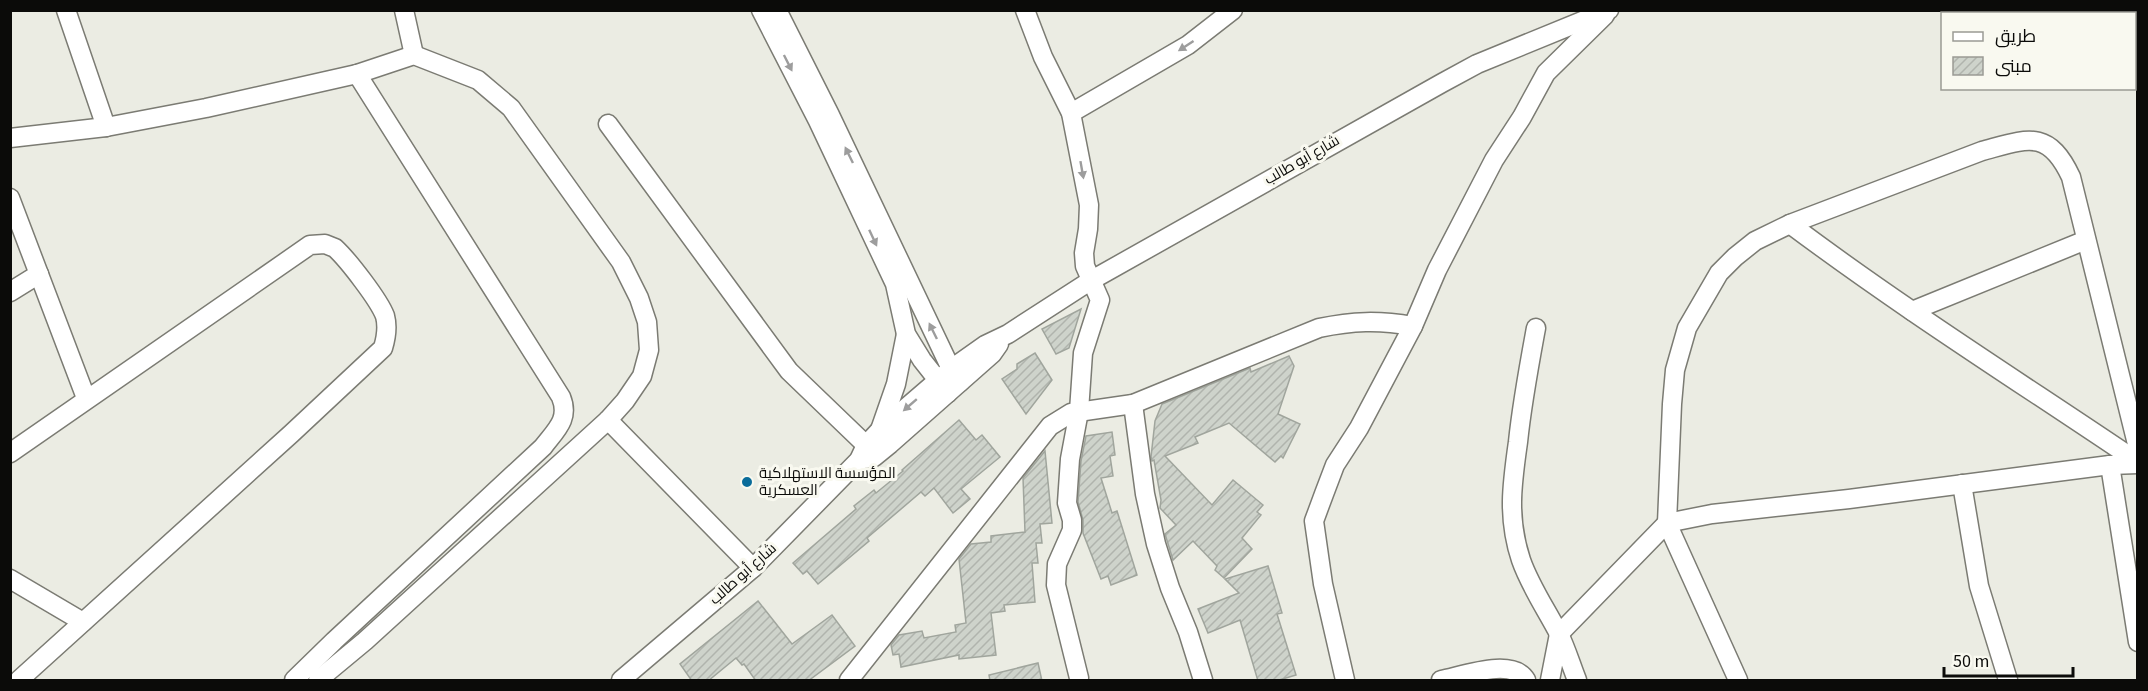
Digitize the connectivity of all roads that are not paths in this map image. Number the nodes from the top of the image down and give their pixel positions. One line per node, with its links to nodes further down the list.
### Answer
1 (66, 10): 12 (street)
2 (404, 10): 8 (street)
3 (761, 10): 23 (street, one-way to 23)
4 (777, 10): 24 (street, one-way to 4)
5 (1024, 10): 10 (street)
6 (1233, 10): 10 (street, one-way to 10)
7 (1609, 10): 18 (street, شارع أبو طالب); 21 (street)
8 (414, 55): 9 (street); 28 (street)
9 (357, 74): 12 (street); 44 (street)
10 (1071, 113): 18 (street, one-way to 18)
11 (608, 124): 32 (street)
12 (106, 127): 13 (street)
13 (10, 138)
14 (10, 198): 17 (street)
15 (1790, 224): 16 (street); 20 (street); 36 (street)
16 (2086, 240): 20 (street); 30 (street)
17 (39, 274): 19 (street); 25 (street)
18 (1090, 281): 24 (street, شارع أبو طالب); 27 (street)
19 (10, 292)
20 (1912, 311): 33 (street)
21 (1413, 326): 26 (street); 49 (street)
22 (1536, 328): 40 (street)
23 (906, 334): 24 (street); 29 (street)
24 (950, 381): 29 (street, شارع أبو طالب, one-way to 29); 32 (street, شارع أبو طالب)
25 (87, 398): 31 (street); 39 (street)
26 (1133, 404): 27 (street); 48 (street)
27 (1079, 411): 42 (street); 47 (street)
28 (608, 420): 37 (street); 45 (street)
29 (879, 431): 32 (street, شارع أبو طالب)
30 (2138, 448)
31 (10, 453)
32 (862, 453): 37 (street, شارع أبو طالب)
33 (2138, 463): 34 (street)
34 (2110, 465): 35 (street); 41 (street)
35 (1962, 484): 36 (street); 55 (street)
36 (1667, 523): 40 (street); 54 (street)
37 (753, 568): 46 (street, شارع أبو طالب)
38 (10, 579): 39 (street)
39 (83, 622): 43 (street)
40 (1559, 634): 52 (street); 53 (street)
41 (2138, 642)
42 (1078, 678)
43 (19, 681)
44 (294, 681)
45 (318, 681)
46 (621, 681)
47 (849, 681)
48 (1203, 681)
49 (1345, 681)
50 (1441, 681): 51 (street)
51 (1526, 681)
52 (1550, 681)
53 (1577, 681)
54 (1738, 681)
55 (2008, 681)

